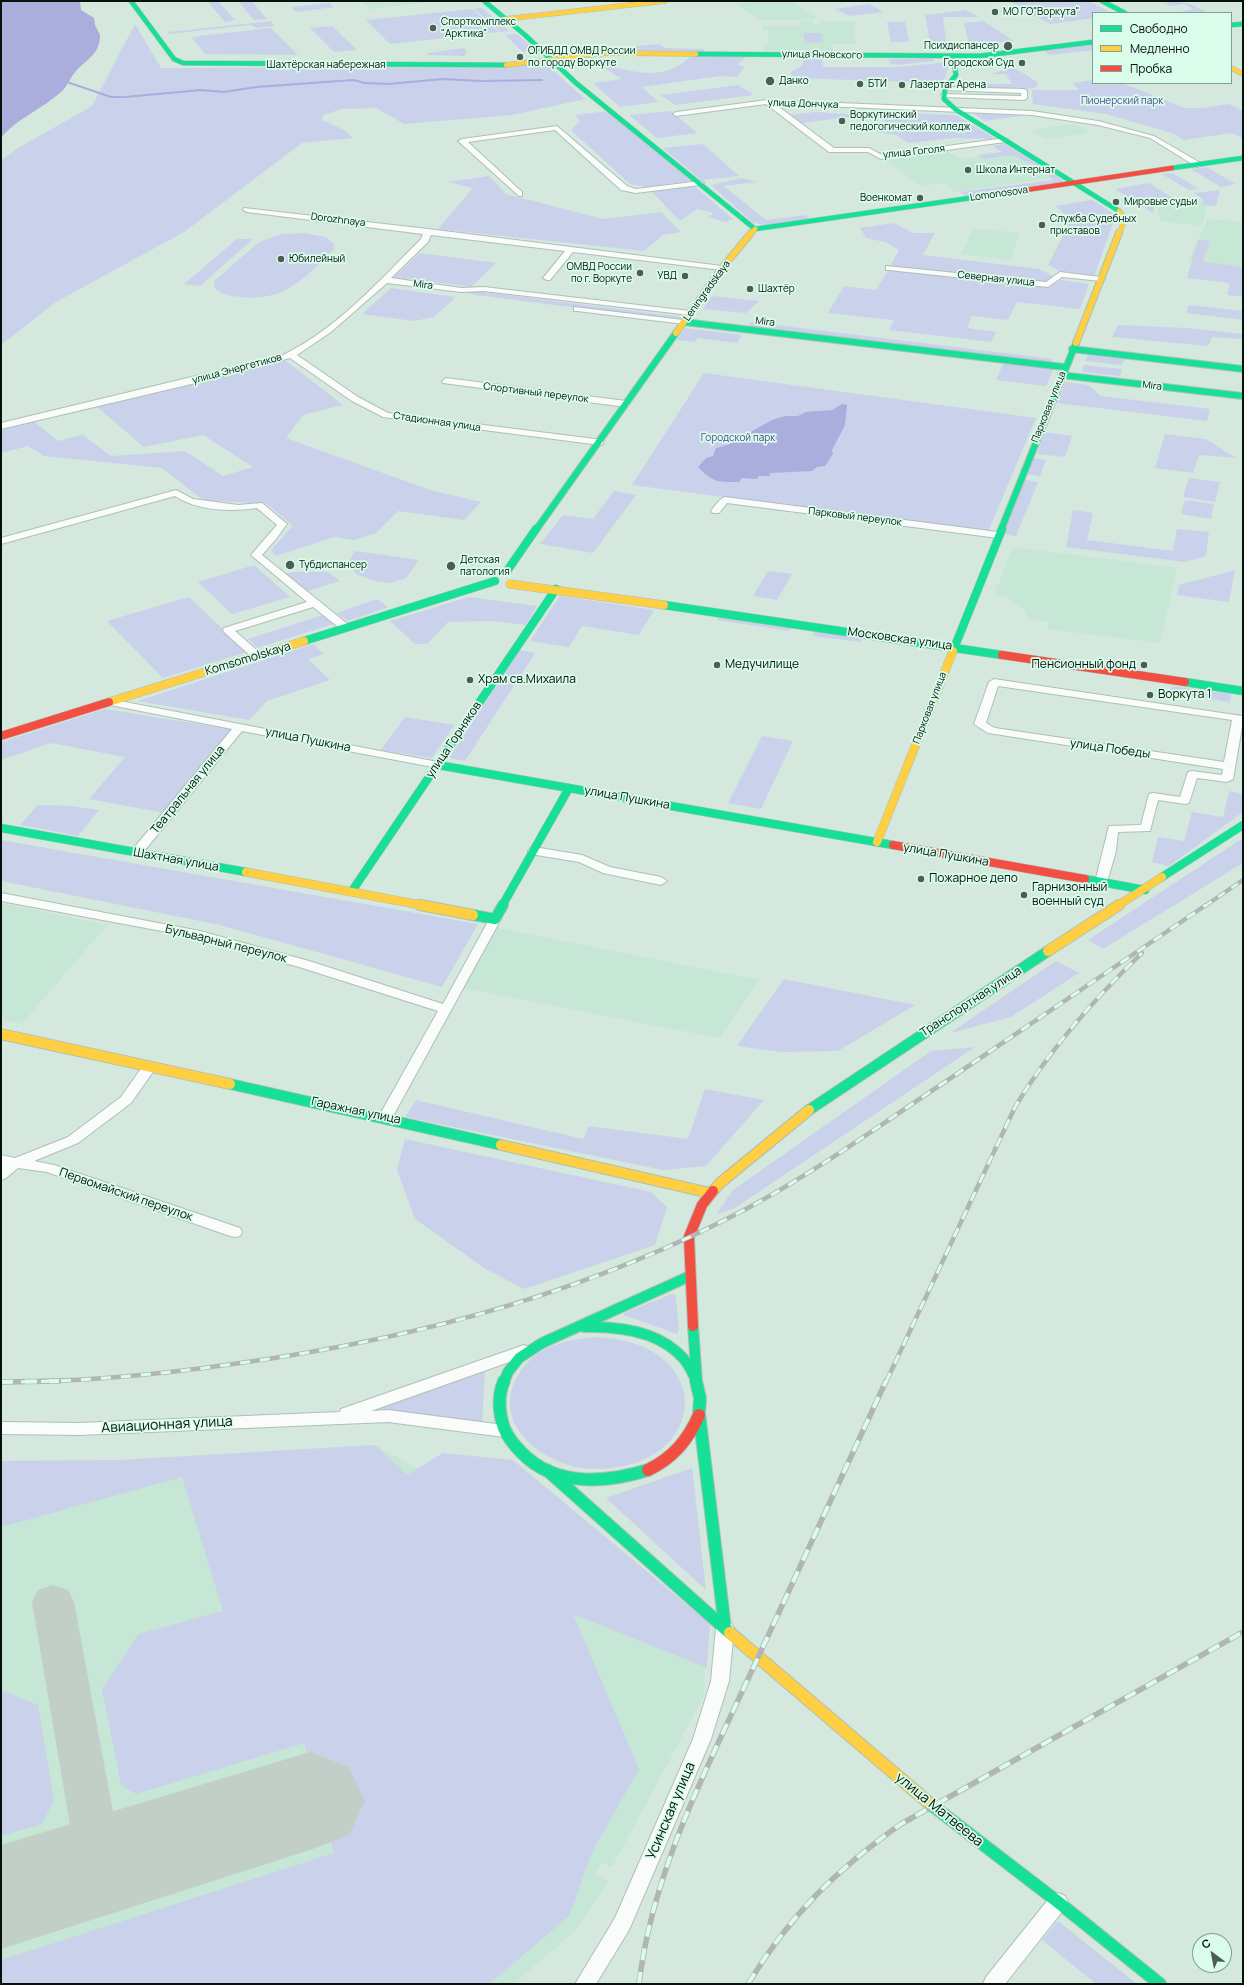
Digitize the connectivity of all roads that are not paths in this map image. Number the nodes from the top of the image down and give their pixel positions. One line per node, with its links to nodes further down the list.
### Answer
1 (131, 1): 11 (street, Шахтёрская набережная)
2 (484, 1): 6 (street)
3 (665, 1): 6 (street)
4 (1102, 1): 5 (street)
5 (1123, 12)
6 (505, 19): 11 (street)
7 (1243, 24): 8 (street)
8 (1232, 25)
9 (1092, 42): 10 (street, улица Яновского)
10 (954, 56): 11 (street, улица Яновского); 14 (street)
11 (550, 59): 21 (street)
12 (1232, 68): 13 (street)
13 (1243, 74)
14 (944, 92): 14 (street); 16 (street, Парковая улица)
15 (767, 102): 16 (street, улица Дончука); 17 (street, улица Дончука); 18 (street, улица Гоголя)
16 (956, 109): 18 (street, Парковая улица); 20 (street, улица Дончука)
17 (676, 114)
18 (1005, 140): 22 (street, Парковая улица)
19 (1243, 158): 20 (street, Lomonosova)
20 (1200, 165): 22 (street, Lomonosova)
21 (700, 183): 23 (street); 25 (street)
22 (1074, 183): 25 (street, Lomonosova); 31 (street, Парковая улица)
23 (518, 194)
24 (247, 210): 26 (street, Dorozhnaya)
25 (755, 229): 28 (street, Leningradskaya)
26 (428, 231): 27 (street, Dorozhnaya); 32 (street, улица Энергетиков)
27 (571, 249): 28 (street, Dorozhnaya); 30 (street)
28 (722, 268): 34 (street, Leningradskaya)
29 (889, 268): 31 (street, Северная улица)
30 (547, 278)
31 (1101, 279): 37 (street, Парковая улица)
32 (384, 280): 33 (street, Mira); 38 (street, улица Энергетиков)
33 (461, 290): 34 (street, Mira); 35 (street, Mira)
34 (690, 314): 35 (street, Leningradskaya); 36 (street, Mira)
35 (684, 322): 40 (street, Mira); 43 (street, Leningradskaya)
36 (791, 325)
37 (1067, 354): 39 (street); 40 (street, Парковая улица)
38 (291, 355): 44 (street, улица Энергетиков); 45 (street, Стадионная улица)
39 (1243, 369)
40 (1063, 371): 42 (street, Mira); 47 (street, Парковая улица)
41 (446, 382): 43 (street, Спортивный переулок)
42 (1243, 396)
43 (626, 404): 45 (street, Leningradskaya)
44 (1, 426)
45 (600, 442): 49 (street, Leningradskaya)
46 (716, 511): 47 (street, Парковый переулок)
47 (998, 535): 55 (street, Парковая улица)
48 (1, 541): 53 (street)
49 (517, 574): 50 (street); 51 (street); 52 (street, Московская улица)
50 (495, 581): 51 (street, Московская улица); 54 (street, Komsomolskaya)
51 (510, 584): 52 (street, Московская улица)
52 (556, 589): 55 (street, Московская улица); 61 (street, улица Горняков)
53 (314, 603): 54 (street); 56 (street)
54 (346, 628): 56 (street, Komsomolskaya)
55 (954, 647): 57 (street, Московская улица); 66 (street, Парковая улица)
56 (257, 656): 58 (street, Komsomolskaya)
57 (1243, 691)
58 (109, 702): 59 (street, улица Пушкина); 60 (street, Komsomolskaya)
59 (239, 727): 61 (street, улица Пушкина); 68 (street, Театральная улица)
60 (1, 736)
61 (438, 765): 63 (street, улица Пушкина); 72 (street, улица Горняков)
62 (1229, 766): 62 (street, улица Победы); 70 (street)
63 (570, 788): 66 (street, улица Пушкина); 67 (street)
64 (1243, 825): 71 (street, Транспортная улица)
65 (1, 828): 68 (street, Шахтная улица)
66 (877, 842): 70 (street, улица Пушкина)
67 (534, 851): 69 (street); 74 (street)
68 (137, 852): 72 (street, Шахтная улица)
69 (661, 881)
70 (1102, 882): 71 (street, улица Пушкина)
71 (1145, 890): 82 (street, Транспортная улица)
72 (352, 891): 74 (street, Шахтная улица)
73 (1, 897): 75 (street, Бульварный переулок)
74 (494, 919): 75 (street)
75 (446, 1008): 78 (street)
76 (1, 1034): 77 (street, Гаражная улица)
77 (150, 1066): 78 (street, Гаражная улица); 80 (street)
78 (385, 1118): 82 (street, Гаражная улица)
79 (1, 1160): 80 (street, Первомайский переулок)
80 (15, 1163): 81 (street); 83 (street, Первомайский переулок)
81 (1, 1175)
82 (710, 1193): 84 (street, Транспортная улица)
83 (235, 1232)
84 (690, 1276): 85 (street); 87 (street, Транспортная улица)
85 (573, 1329): 86 (street); 87 (street)
86 (532, 1348): 89 (street); 91 (street)
87 (696, 1379): 88 (street)
88 (699, 1413): 92 (street); 93 (street)
89 (334, 1418): 90 (street, Авиационная улица); 91 (street, Авиационная улица)
90 (1, 1428)
91 (504, 1431): 92 (street)
92 (548, 1470): 93 (street, улица Матвеева)
93 (725, 1628): 94 (street, улица Матвеева); 95 (street, Усинская улица)
94 (1058, 1902): 96 (street); 97 (street, улица Матвеева)
95 (585, 1984)
96 (993, 1984)
97 (1160, 1984)

